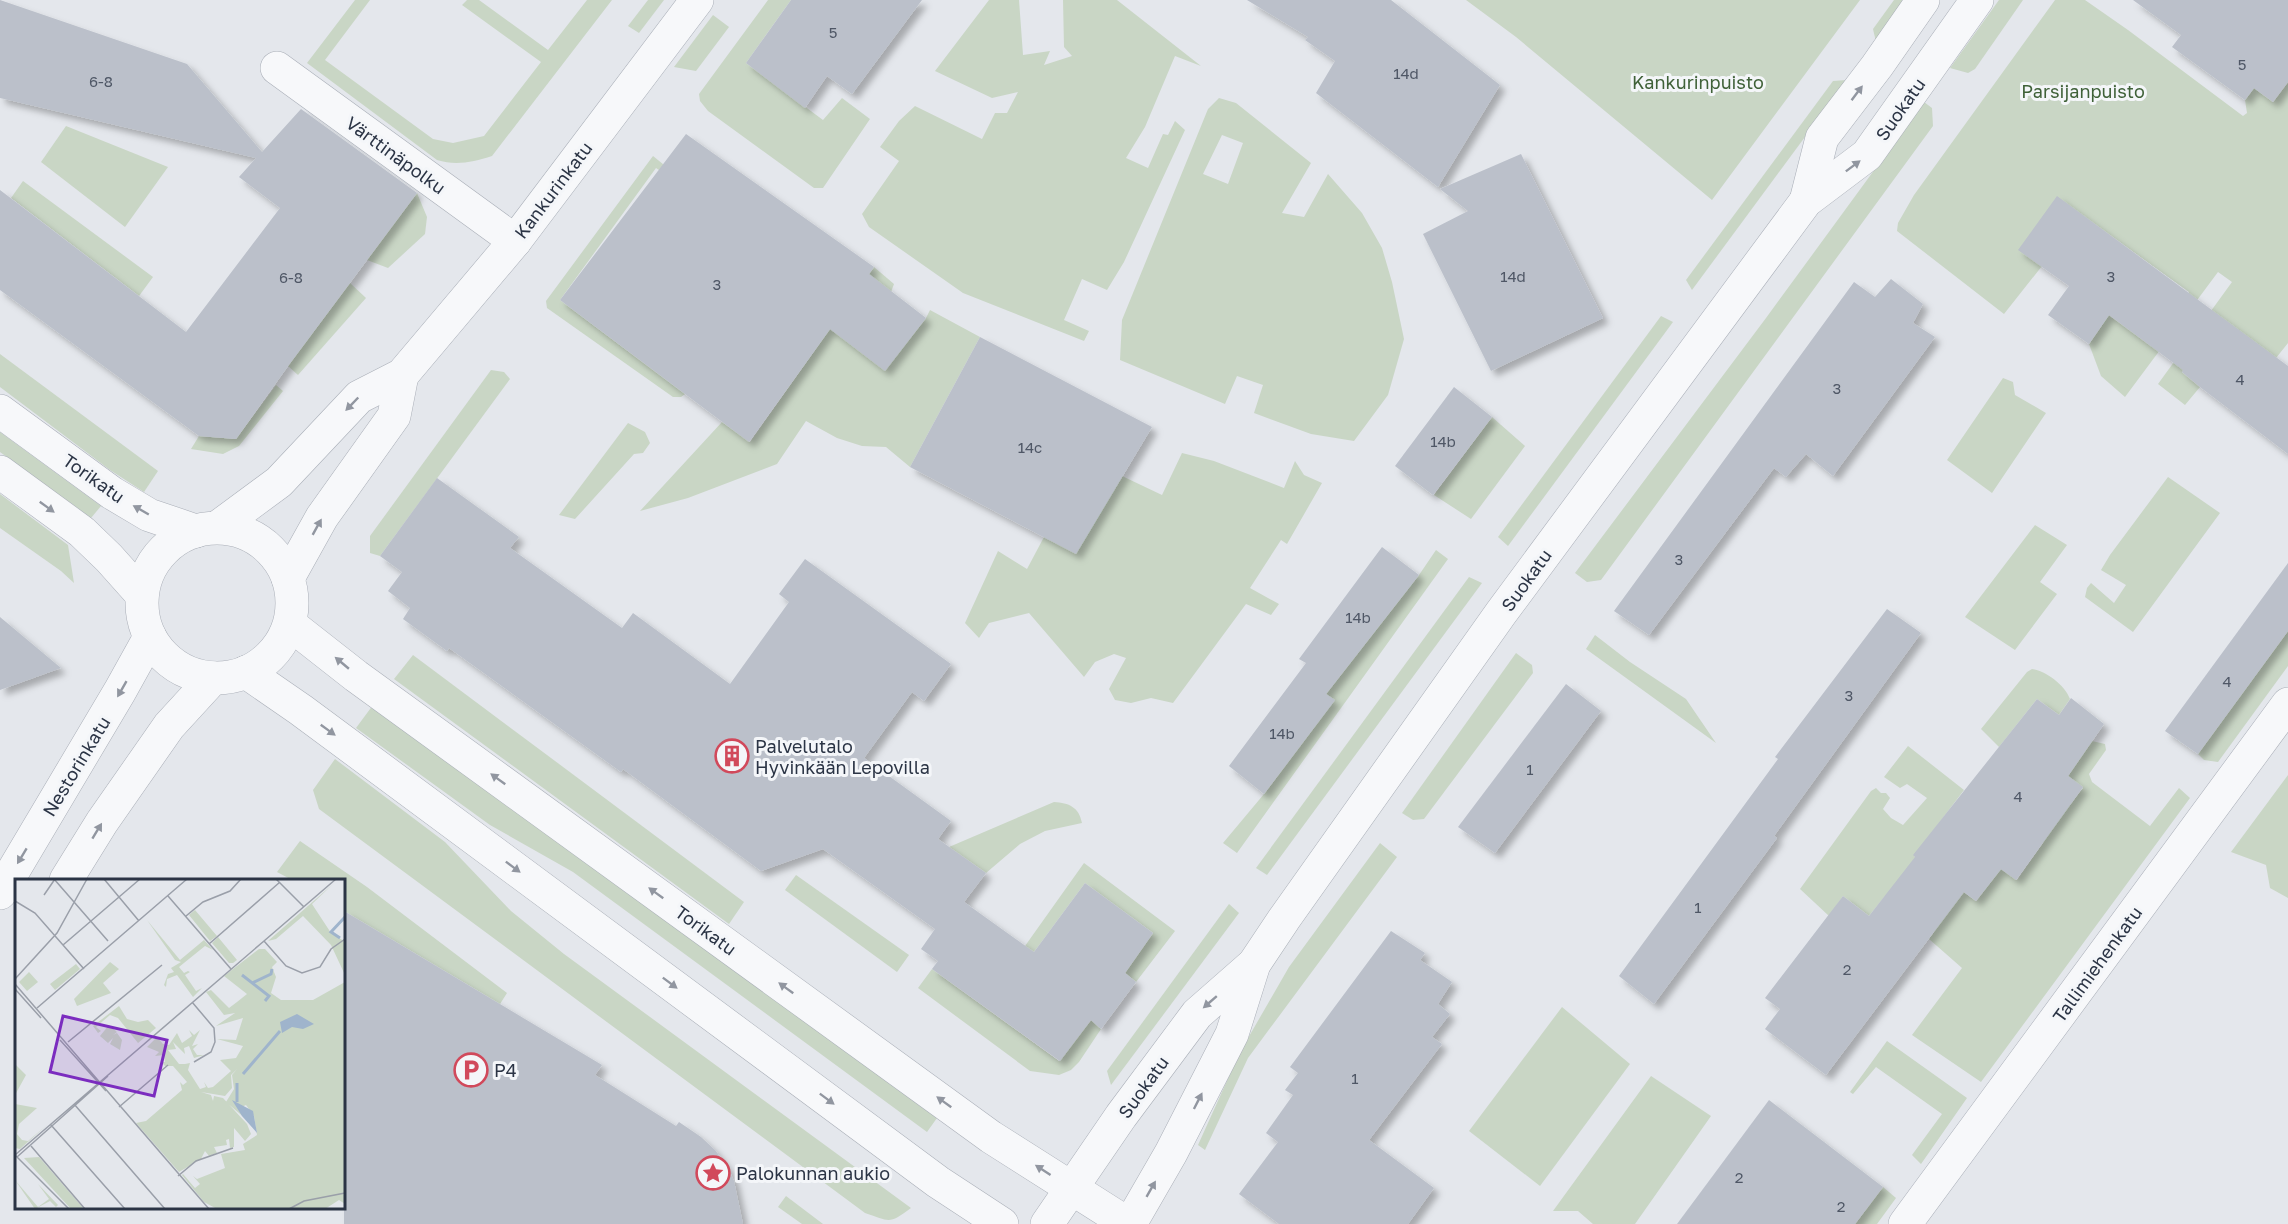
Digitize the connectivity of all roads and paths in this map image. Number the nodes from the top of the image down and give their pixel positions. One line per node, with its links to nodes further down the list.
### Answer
1 (697, 0): 6 (street, Kankurinkatu)
2 (1923, 0): 5 (street, Suokatu, one-way to 2)
3 (1977, 0): 5 (street, Suokatu, one-way to 3)
4 (277, 68): 6 (street, Värttinäpolku)
5 (1806, 201): 20 (street, Suokatu)
6 (515, 241): 7 (street, Kankurinkatu)
7 (402, 375): 10 (street, Kankurinkatu, one-way to 10); 11 (street, Kankurinkatu, one-way to 7)
8 (0, 411): 10 (street, Torikatu, one-way to 8)
9 (0, 472): 12 (street, one-way to 12)
10 (207, 529): 11 (street); 12 (street)
11 (288, 578): 13 (street)
12 (142, 595): 14 (street)
13 (291, 625): 15 (street); 21 (street, Torikatu, one-way to 13)
14 (150, 638): 16 (street); 19 (street, Nestorinkatu, one-way to 19)
15 (246, 672): 16 (street); 22 (street, one-way to 22)
16 (213, 678): 18 (street, one-way to 16)
17 (2288, 704): 25 (street, Tallimiehenkatu)
18 (67, 879)
19 (0, 893)
20 (1254, 964): 21 (street, Suokatu, one-way to 21); 24 (street, Suokatu, one-way to 20)
21 (1071, 1188): 23 (street, Suokatu); 24 (street, Torikatu)
22 (1002, 1224)
23 (1047, 1224)
24 (1129, 1224)
25 (1905, 1224)

